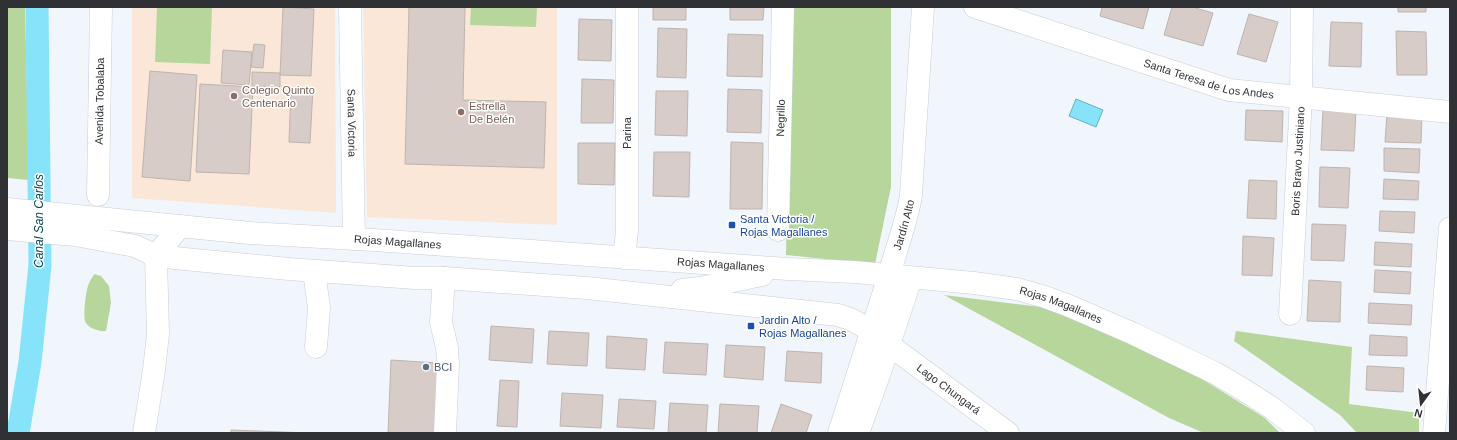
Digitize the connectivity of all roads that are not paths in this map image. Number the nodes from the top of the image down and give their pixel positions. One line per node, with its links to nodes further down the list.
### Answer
1 (101, 7): 10 (street, Avenida Tobalaba)
2 (350, 7): 17 (street, Santa Victoria)
3 (627, 7): 19 (street, Parina)
4 (783, 7): 15 (street, Negrillo)
5 (923, 7): 24 (street, Jardín Alto)
6 (975, 7): 8 (street, Santa Teresa de Los Andes)
7 (1302, 7): 8 (street, Boris Bravo Justiniano)
8 (1301, 97): 9 (street, Santa Teresa de Los Andes); 29 (street, Boris Bravo Justiniano)
9 (1450, 112)
10 (98, 195)
11 (12, 219): 12 (street, Rojas Magallanes)
12 (69, 224): 13 (street, Rojas Magallanes); 18 (street, Rojas Magallanes)
13 (180, 226): 16 (street, Rojas Magallanes); 18 (street)
14 (1450, 228): 23 (street)
15 (778, 230)
16 (250, 233): 17 (street, Rojas Magallanes); 20 (street)
17 (354, 239): 19 (street, Rojas Magallanes)
18 (156, 256): 20 (street, Rojas Magallanes); 34 (street)
19 (624, 258): 21 (street, Rojas Magallanes); 27 (street)
20 (255, 266): 22 (street, Rojas Magallanes)
21 (788, 269): 24 (street, Rojas Magallanes); 28 (street, Rojas Magallanes)
22 (314, 271): 25 (street, Rojas Magallanes); 32 (street)
23 (1448, 273): 33 (street)
24 (889, 276): 26 (street, Rojas Magallanes); 30 (street, Jardín Alto)
25 (444, 278): 27 (street, Rojas Magallanes); 35 (street)
26 (911, 278): 31 (street); 39 (street, Rojas Magallanes)
27 (587, 288): 28 (street, Rojas Magallanes)
28 (641, 293): 30 (street, Rojas Magallanes)
29 (1290, 314)
30 (872, 332): 31 (street, Rojas Magallanes); 36 (street, Jardín Alto)
31 (890, 345): 37 (street); 38 (street, Lago Chungará)
32 (316, 347)
33 (1440, 427)
34 (144, 433)
35 (445, 433)
36 (839, 433)
37 (858, 433)
38 (1007, 433)
39 (1304, 433)

